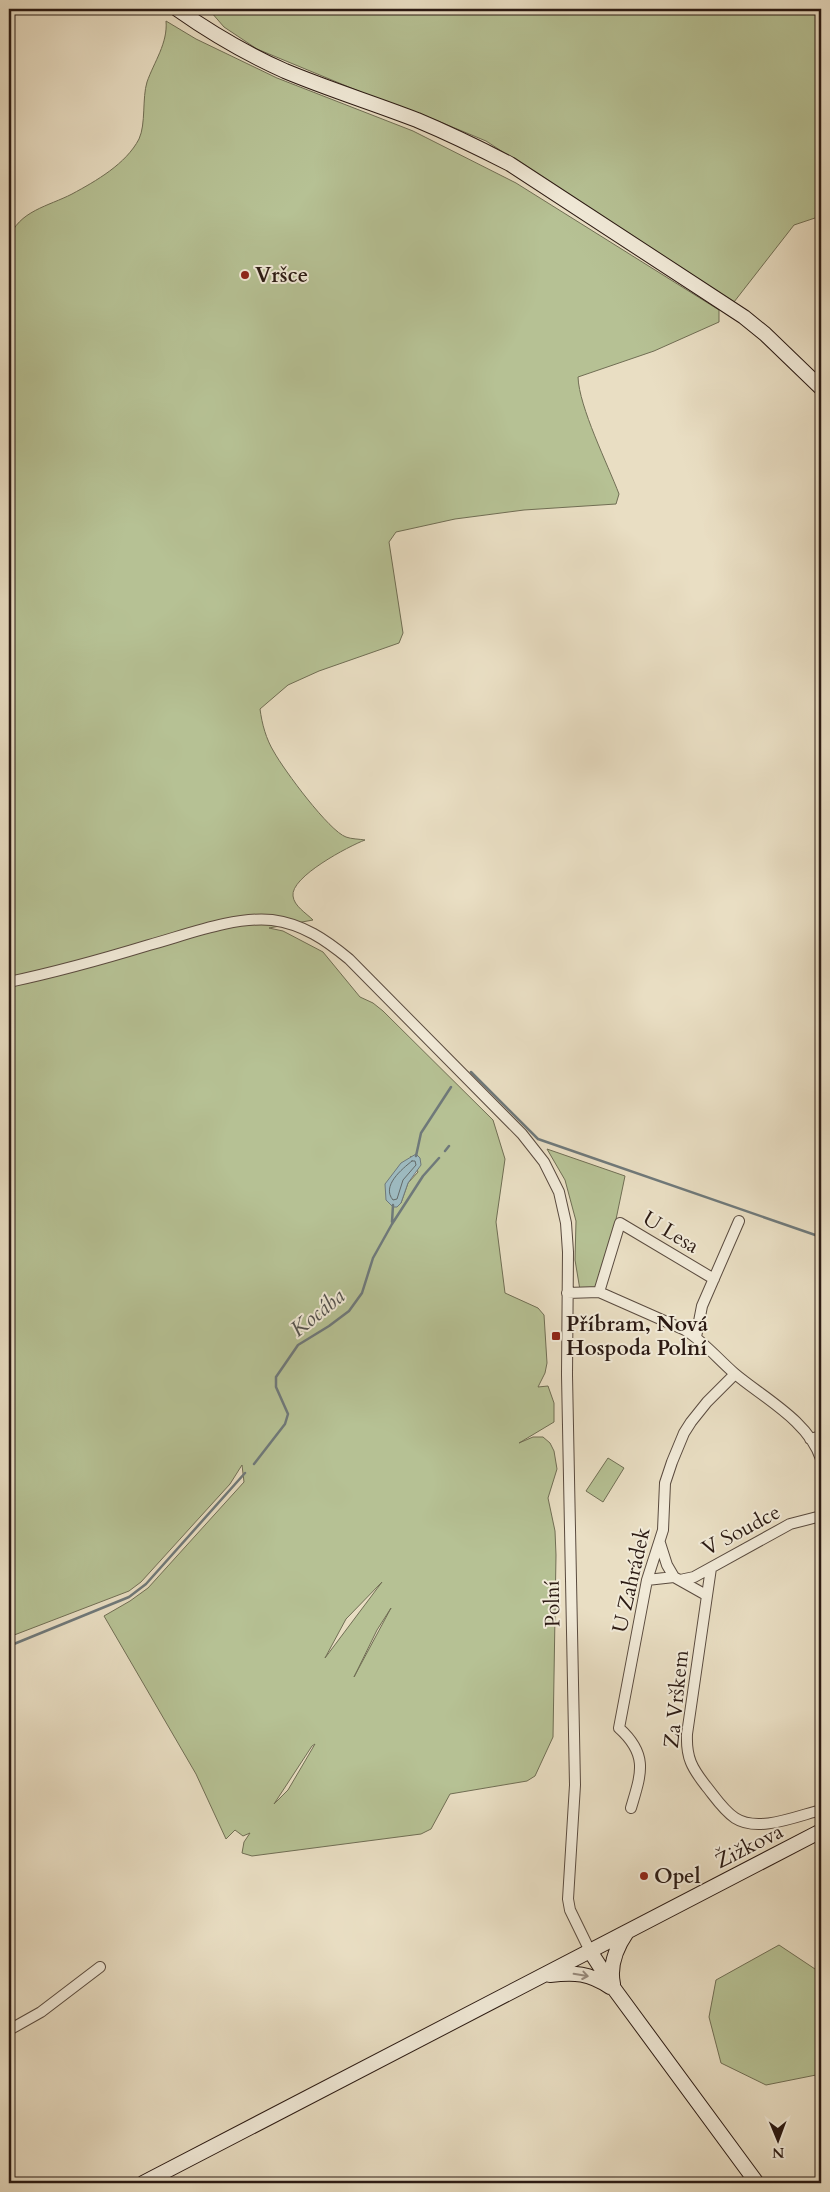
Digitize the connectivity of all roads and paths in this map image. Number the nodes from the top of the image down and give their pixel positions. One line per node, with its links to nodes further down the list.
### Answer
1 (177, 9): 2 (main road)
2 (821, 388)
3 (9, 982): 7 (street, Polní)
4 (739, 1221): 5 (street, U Lesa)
5 (714, 1279): 6 (street, U Lesa); 8 (street, U Lesa)
6 (600, 1292): 7 (street); 8 (street)
7 (567, 1294): 23 (street, Polní)
8 (696, 1337): 9 (street)
9 (735, 1374): 11 (street); 14 (street, U Zahrádek)
10 (821, 1436): 11 (street)
11 (810, 1438): 12 (street)
12 (821, 1459)
13 (821, 1516): 15 (street, V Soudce)
14 (660, 1542): 16 (street); 17 (street, U Zahrádek)
15 (710, 1568): 16 (street, V Soudce); 18 (street, Za Vrškem)
16 (677, 1578): 17 (street, V Soudce); 18 (street, V Soudce)
17 (647, 1580): 19 (street, U Zahrádek)
18 (706, 1595): 20 (street, Za Vrškem)
19 (631, 1808)
20 (821, 1810)
21 (821, 1831): 22 (main road, Žižkova)
22 (628, 1931): 23 (main road, Žižkova); 26 (main road)
23 (590, 1951): 25 (main road, Žižkova); 26 (main road)
24 (100, 1967): 27 (street)
25 (543, 1976): 26 (main road, one-way to 26); 28 (main road, Žižkova)
26 (615, 1990): 29 (main road)
27 (9, 2030)
28 (143, 2183)
29 (758, 2183)

